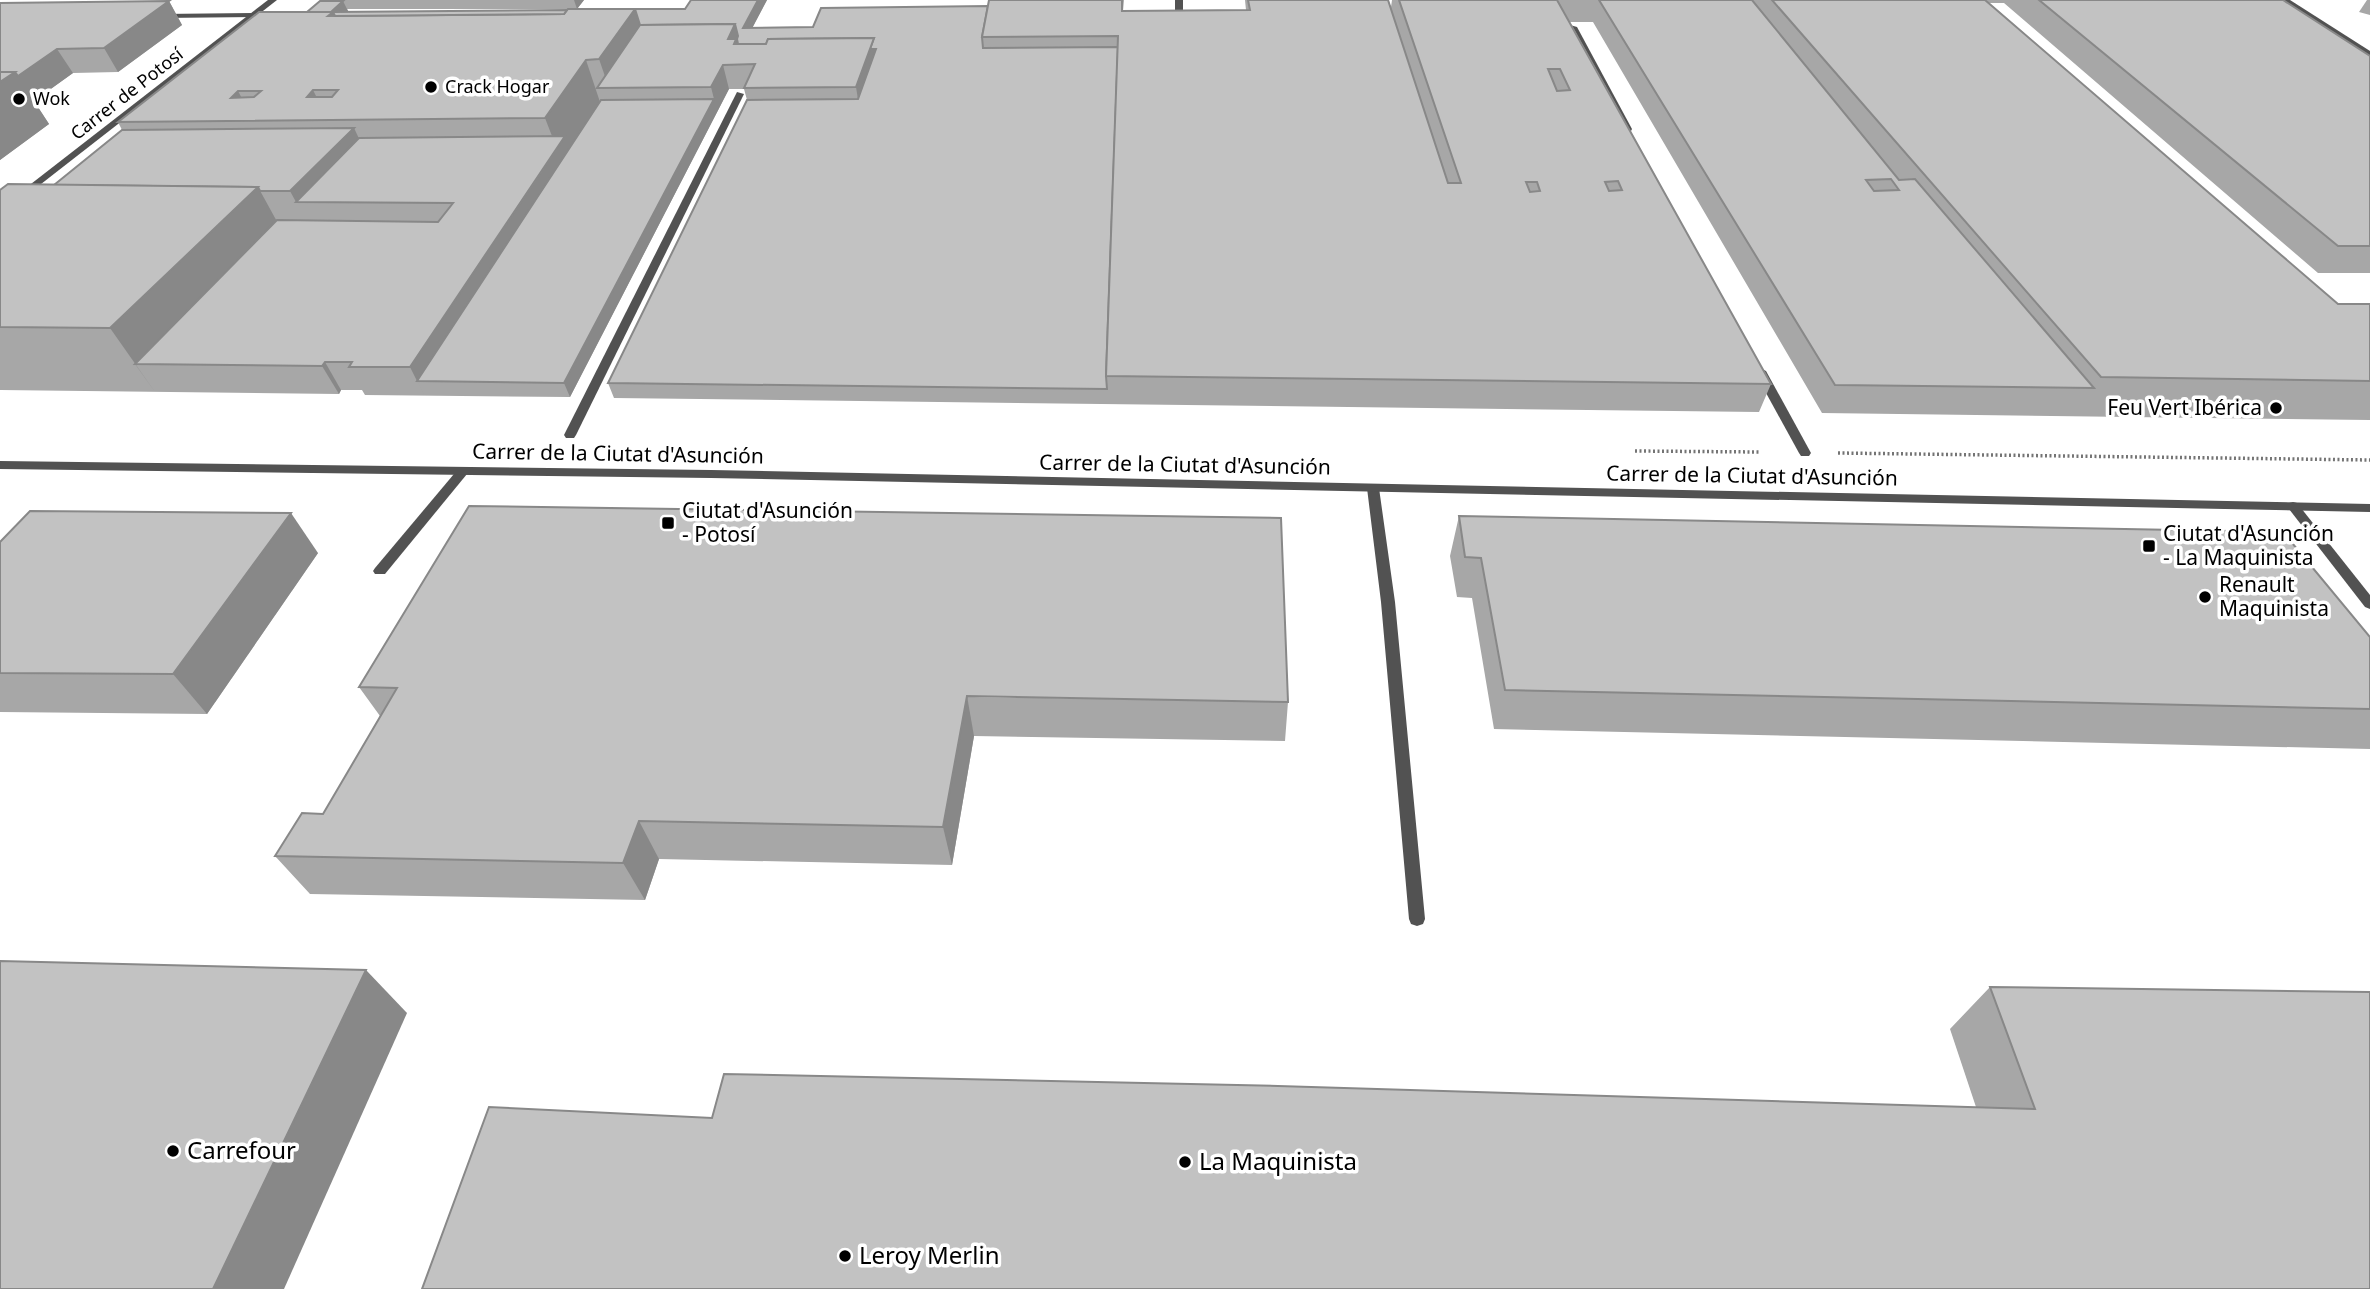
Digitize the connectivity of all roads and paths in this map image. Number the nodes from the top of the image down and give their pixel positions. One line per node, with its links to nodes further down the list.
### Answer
1 (273, 0): 4 (street, Carrer de Potosí)
2 (1178, 0): 6 (street)
3 (2285, 0): 8 (street)
4 (253, 15): 5 (street); 11 (street, Carrer de Potosí)
5 (148, 16)
6 (1179, 27)
7 (1573, 27): 10 (street)
8 (2370, 55)
9 (740, 94): 13 (street)
10 (1632, 135)
11 (0, 213)
12 (1755, 363): 14 (street)
13 (570, 435)
14 (1805, 453)
15 (0, 465): 16 (street, Carrer de la Ciutat d'Asunción)
16 (463, 471): 17 (street, Carrer de la Ciutat d'Asunción); 20 (street)
17 (1373, 488): 18 (street, Carrer de la Ciutat d'Asunción); 22 (street)
18 (2293, 506): 19 (street, Carrer de la Ciutat d'Asunción); 21 (street)
19 (2370, 508)
20 (380, 571)
21 (2370, 604)
22 (1417, 919)

